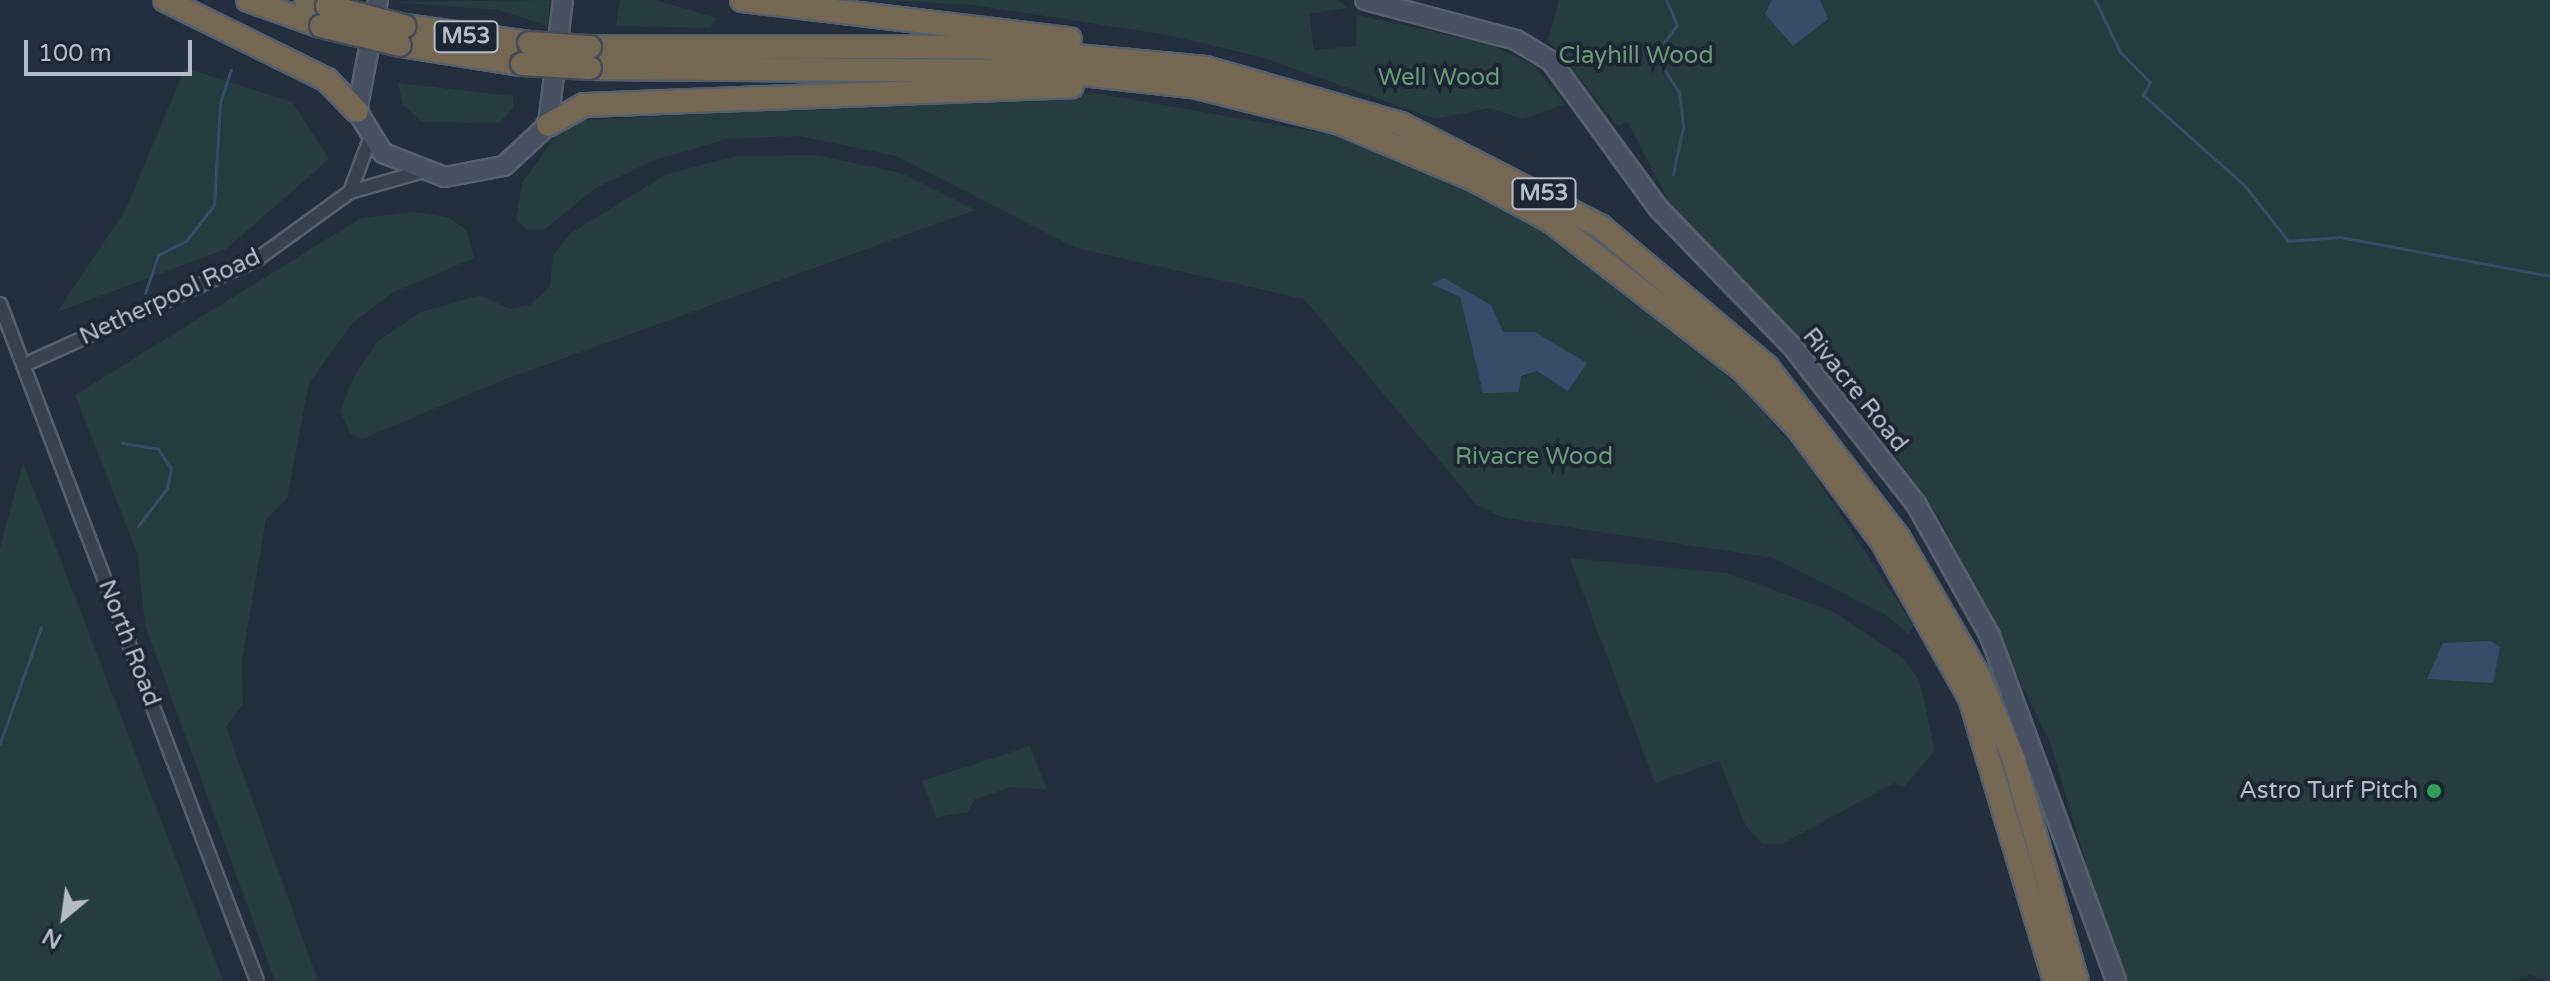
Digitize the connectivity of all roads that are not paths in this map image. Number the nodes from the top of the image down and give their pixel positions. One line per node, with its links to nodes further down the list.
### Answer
1 (165, 0): 9 (highway)
2 (248, 0): 7 (highway, M53)
3 (378, 0): 9 (main road)
4 (563, 0): 10 (main road)
5 (742, 0): 8 (highway)
6 (1365, 0): 19 (main road, Rivacre Road)
7 (318, 11): 8 (highway, M53, bridge)
8 (1201, 78): 10 (highway); 17 (highway, M53); 18 (highway, M53)
9 (357, 111): 11 (main road)
10 (548, 125): 12 (main road)
11 (370, 139): 12 (main road); 13 (street)
12 (420, 172): 13 (street, Netherpool Road)
13 (350, 192): 15 (street, Netherpool Road)
14 (0, 304): 15 (street, North Road)
15 (24, 365): 16 (street, North Road)
16 (257, 981)
17 (2055, 981)
18 (2077, 981)
19 (2116, 981)

